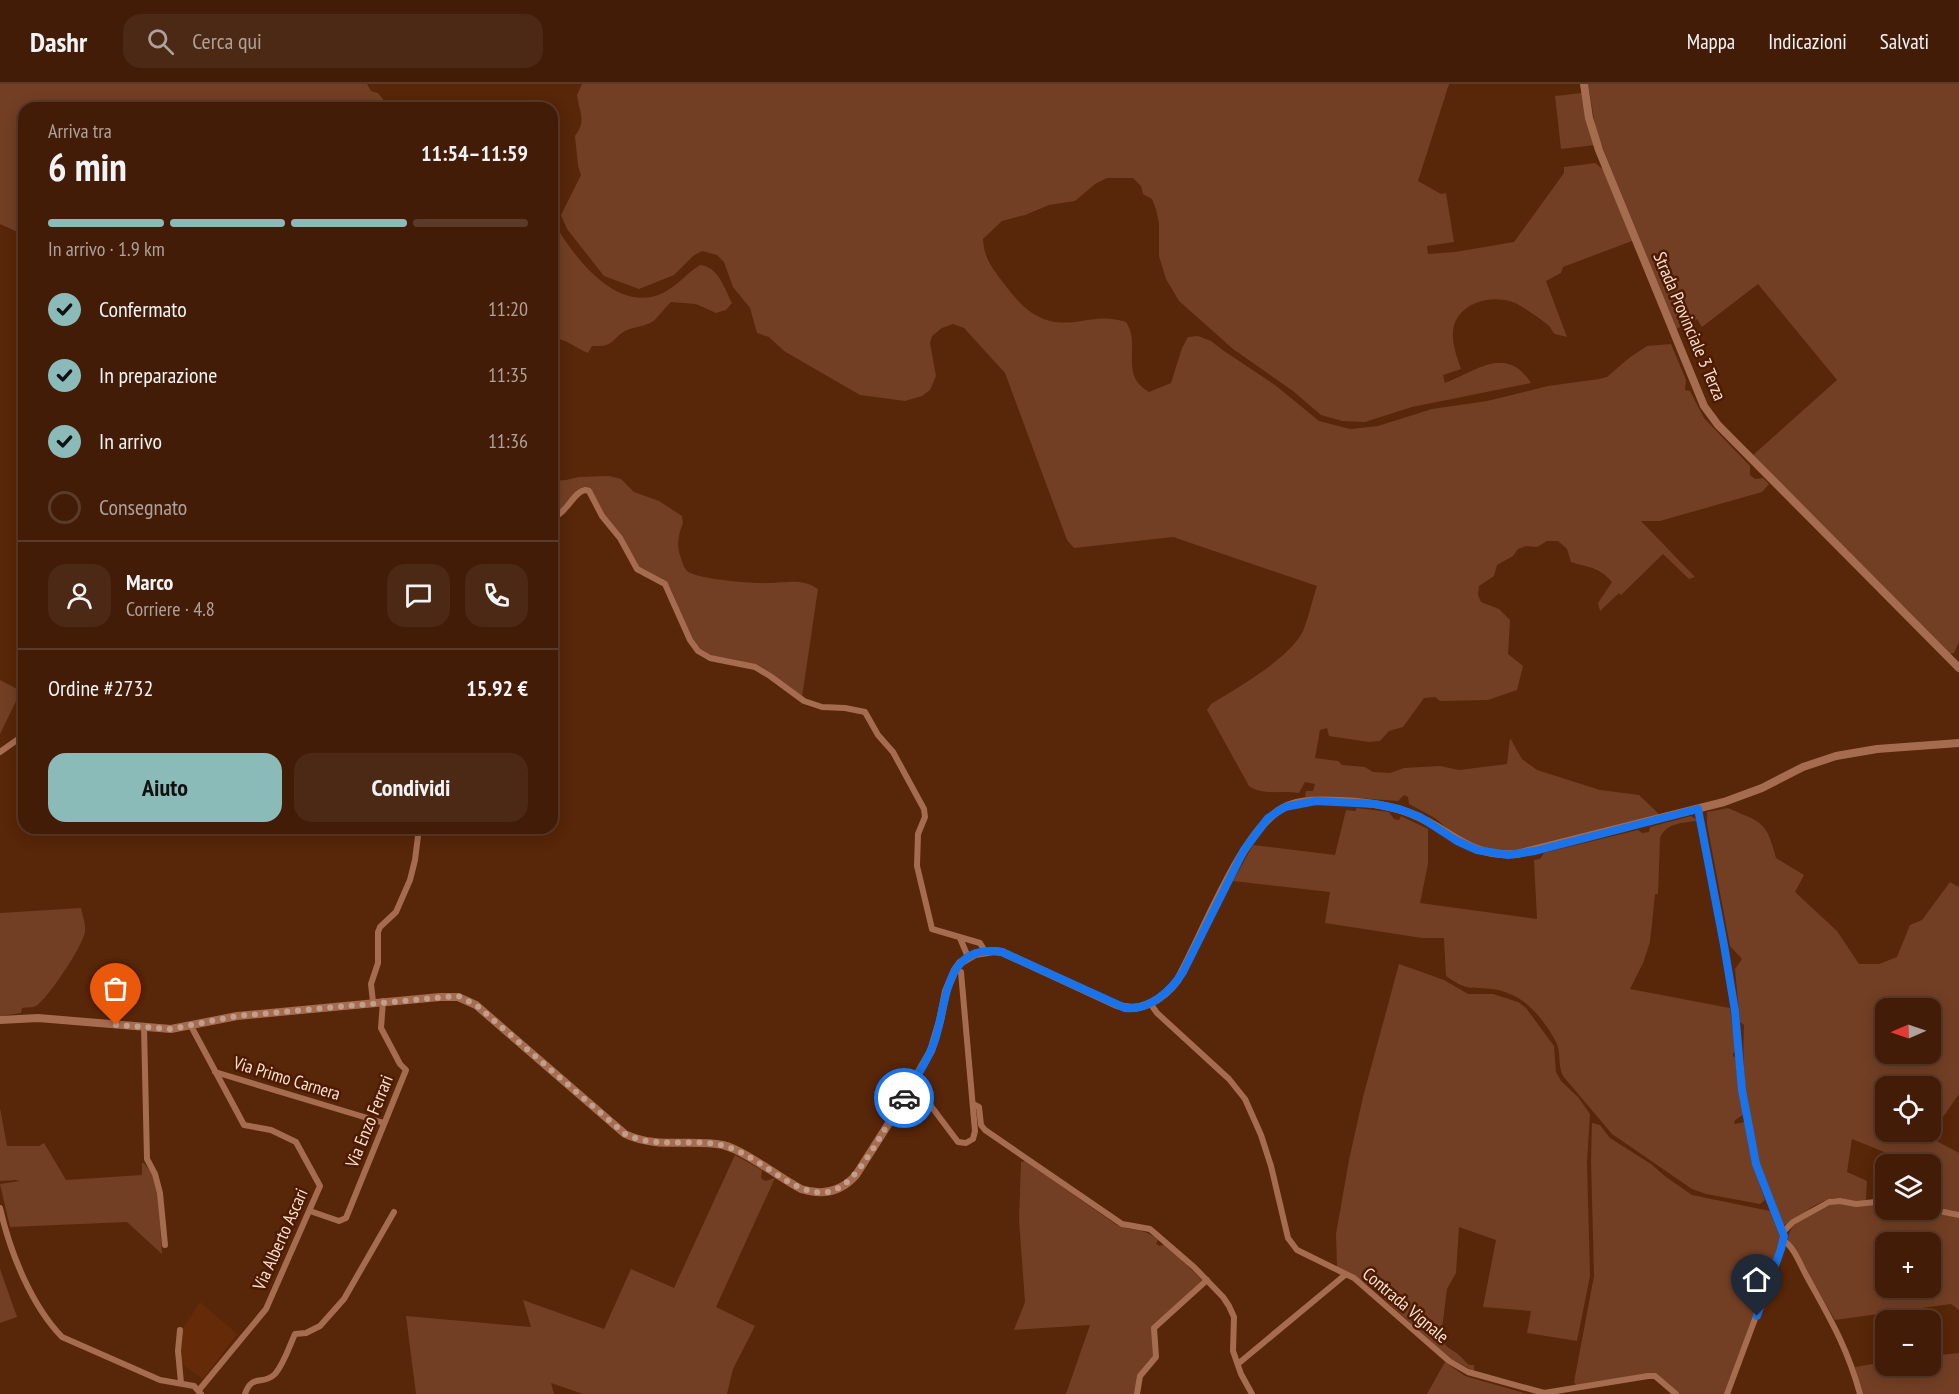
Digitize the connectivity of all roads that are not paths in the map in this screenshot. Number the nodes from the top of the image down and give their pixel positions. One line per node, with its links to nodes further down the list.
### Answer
1 (1584, 84): 3 (main road, Strada Provinciale 3 Terza)
2 (558, 516): 9 (street)
3 (1959, 668)
4 (18, 739): 6 (street)
5 (1959, 744): 7 (main road)
6 (0, 752)
7 (1698, 809): 14 (main road); 28 (street)
8 (418, 834): 13 (street)
9 (960, 938): 10 (street); 11 (street)
10 (985, 951): 11 (main road); 14 (main road)
11 (968, 957): 19 (main road)
12 (961, 972): 20 (street)
13 (378, 1002): 16 (main road); 19 (main road); 21 (street, Via Enzo Ferrari)
14 (1150, 1003): 31 (street, Contrada Vignale)
15 (0, 1020): 17 (main road)
16 (191, 1026): 17 (main road); 18 (street, Via Alberto Ascari)
17 (144, 1027): 30 (street)
18 (215, 1072): 21 (street, Via Primo Carnera); 24 (street, Via Alberto Ascari)
19 (909, 1091): 20 (street)
20 (973, 1104): 32 (street)
21 (384, 1123): 24 (street, Via Enzo Ferrari)
22 (1875, 1202): 28 (street)
23 (0, 1208): 35 (street)
24 (310, 1211): 36 (street, Via Alberto Ascari)
25 (1941, 1211): 27 (street)
26 (394, 1212): 37 (street)
27 (1959, 1215)
28 (1783, 1232): 29 (street)
29 (1784, 1240): 41 (street); 42 (street)
30 (165, 1245)
31 (1345, 1275): 34 (street); 40 (street, Contrada Vignale)
32 (1207, 1280): 34 (street); 38 (street)
33 (180, 1330): 35 (street)
34 (1239, 1364): 39 (street)
35 (181, 1383): 36 (street)
36 (200, 1392)
37 (245, 1394)
38 (1137, 1394)
39 (1252, 1394)
40 (1676, 1394)
41 (1728, 1394)
42 (1860, 1394)

